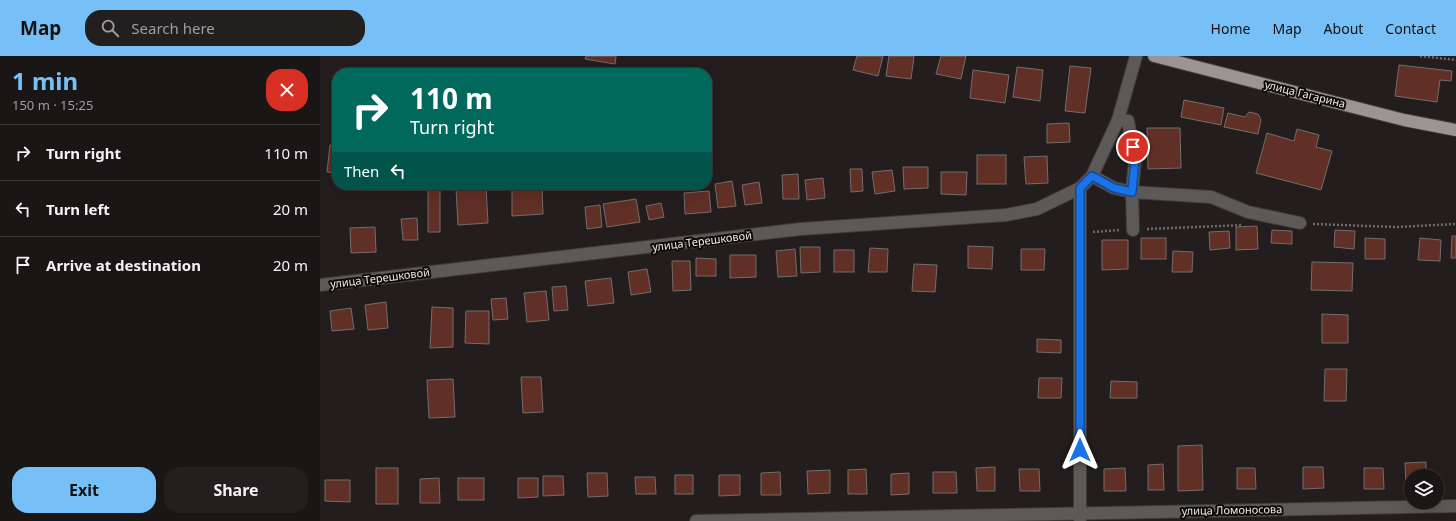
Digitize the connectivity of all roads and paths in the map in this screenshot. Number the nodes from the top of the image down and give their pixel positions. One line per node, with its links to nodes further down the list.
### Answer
1 (1136, 56): 5 (street)
2 (1154, 56): 6 (main road, улица Гагарина)
3 (1420, 56): 4 (path)
4 (1456, 60)
5 (1118, 120): 7 (street); 9 (street)
6 (1456, 130)
7 (1092, 176): 8 (street, улица Терешковой); 9 (street)
8 (1080, 188): 12 (street, улица Терешковой); 14 (street)
9 (1132, 192): 10 (street); 11 (street)
10 (1300, 223)
11 (1133, 230)
12 (320, 285)
13 (1456, 506): 14 (street, улица Ломоносова)
14 (1080, 517): 15 (street, улица Ломоносова)
15 (696, 521)

